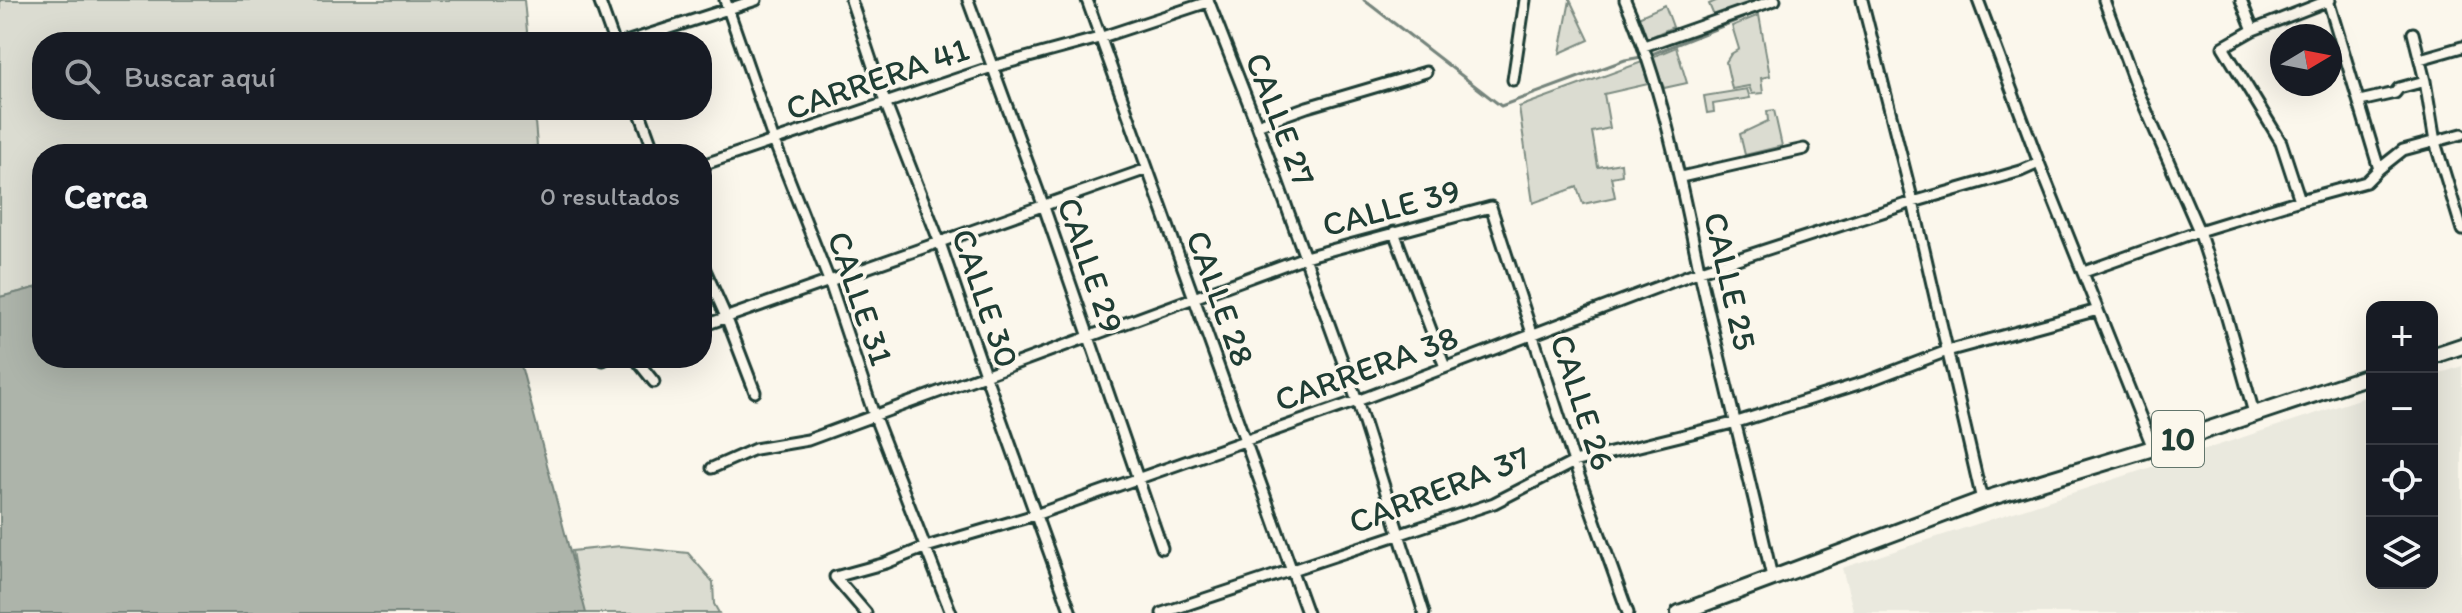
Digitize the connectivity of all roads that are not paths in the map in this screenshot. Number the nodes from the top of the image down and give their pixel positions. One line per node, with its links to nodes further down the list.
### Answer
1 (599, 0): 17 (street)
2 (756, 0): 15 (street)
3 (851, 0): 29 (street, CALLE 30)
4 (968, 0): 24 (street, CALLE 29)
5 (1087, 0): 20 (street, CALLE 28)
6 (1525, 0): 26 (street)
7 (1625, 0): 22 (street, CALLE 25)
8 (1775, 0): 22 (street)
9 (1862, 0): 43 (street)
10 (1978, 0): 38 (street)
11 (2104, 0): 47 (street)
12 (2241, 0): 16 (street)
13 (2329, 0): 16 (street); 28 (street)
14 (1208, 1): 20 (street, CARRERA 41); 31 (street, CALLE 27)
15 (727, 4): 18 (street); 33 (street, CALLE 31)
16 (2253, 30): 42 (street)
17 (610, 32)
18 (653, 32)
19 (2413, 33): 23 (street)
20 (1099, 38): 24 (street, CARRERA 41); 39 (street, CALLE 28)
21 (2462, 47): 23 (street)
22 (1645, 48): 41 (street, CALLE 25)
23 (2420, 59): 27 (street)
24 (992, 67): 29 (street, CARRERA 41); 44 (street, CALLE 29)
25 (1426, 72): 31 (street)
26 (1513, 80)
27 (2425, 81): 28 (street); 34 (street)
28 (2360, 101): 40 (street)
29 (885, 102): 33 (street, CARRERA 41); 49 (street, CALLE 30)
30 (643, 120): 35 (street)
31 (1257, 125): 50 (street, CALLE 27)
32 (2462, 134): 34 (street)
33 (774, 141): 37 (street, CARRERA 41); 53 (street, CALLE 31)
34 (2435, 142): 40 (street); 46 (street)
35 (651, 144)
36 (1804, 149): 41 (street)
37 (712, 162)
38 (2039, 163): 43 (street, CARRERA 38); 52 (street)
39 (1147, 169): 44 (street); 55 (street, CALLE 28)
40 (2379, 169): 42 (street)
41 (1681, 177): 51 (street, CALLE 25)
42 (2300, 200): 47 (street)
43 (1913, 202): 51 (street, CARRERA 38); 62 (street)
44 (1044, 207): 49 (street); 60 (street, CALLE 29)
45 (1491, 207): 48 (street, CALLE 39); 59 (street, CALLE 26)
46 (2462, 230)
47 (2199, 231): 52 (street); 71 (street)
48 (1394, 232): 50 (street, CALLE 39); 64 (street)
49 (940, 243): 53 (street); 66 (street, CALLE 30)
50 (1305, 257): 55 (street, CALLE 39); 70 (street)
51 (1700, 271): 59 (street, CARRERA 38); 73 (street, CALLE 25)
52 (2084, 272): 56 (street)
53 (830, 283): 57 (street); 72 (street, CALLE 31)
54 (712, 285): 57 (street)
55 (1194, 299): 60 (street, CALLE 39); 74 (street, CALLE 28)
56 (2098, 310): 62 (street, CARRERA 37); 75 (street)
57 (727, 319): 58 (street); 69 (street)
58 (712, 323)
59 (1533, 335): 64 (street, CARRERA 38); 76 (street, CALLE 26)
60 (1088, 336): 66 (street, CALLE 39); 78 (street, CALLE 29)
61 (2462, 346): 63 (main road)
62 (1947, 351): 73 (street, CARRERA 37); 79 (street)
63 (2438, 354)
64 (1445, 367): 70 (street, CARRERA 38)
65 (643, 368): 68 (street)
66 (985, 374): 72 (street, CALLE 39); 80 (street, CALLE 30)
67 (2366, 377): 71 (main road, 10)
68 (654, 382)
69 (755, 392)
70 (1357, 401): 74 (street, CARRERA 38); 81 (street)
71 (2254, 413): 75 (main road, 10)
72 (874, 415): 77 (street, CALLE 39); 82 (street, CALLE 31)
73 (1737, 422): 76 (street, CARRERA 37); 85 (street, CALLE 25)
74 (1244, 439): 78 (street, CARRERA 38); 84 (street, CALLE 28)
75 (2153, 448): 79 (main road, 10)
76 (1574, 462): 81 (street, CARRERA 37); 92 (street, CALLE 26)
77 (712, 468)
78 (1138, 478): 80 (street, CARRERA 38); 83 (street, CALLE 29)
79 (1982, 500): 85 (main road, 10)
80 (1035, 515): 82 (street, CARRERA 38); 88 (street, CALLE 30)
81 (1399, 536): 84 (street, CARRERA 37); 91 (street)
82 (926, 547): 86 (street, CARRERA 38); 87 (street, CALLE 31)
83 (1162, 548)
84 (1291, 570): 89 (street, CARRERA 37); 90 (street, CALLE 28)
85 (1772, 577): 93 (main road, 10)
86 (866, 613)
87 (951, 613)
88 (1071, 613)
89 (1162, 613)
90 (1307, 613)
91 (1424, 613)
92 (1628, 613)
93 (1679, 613)

